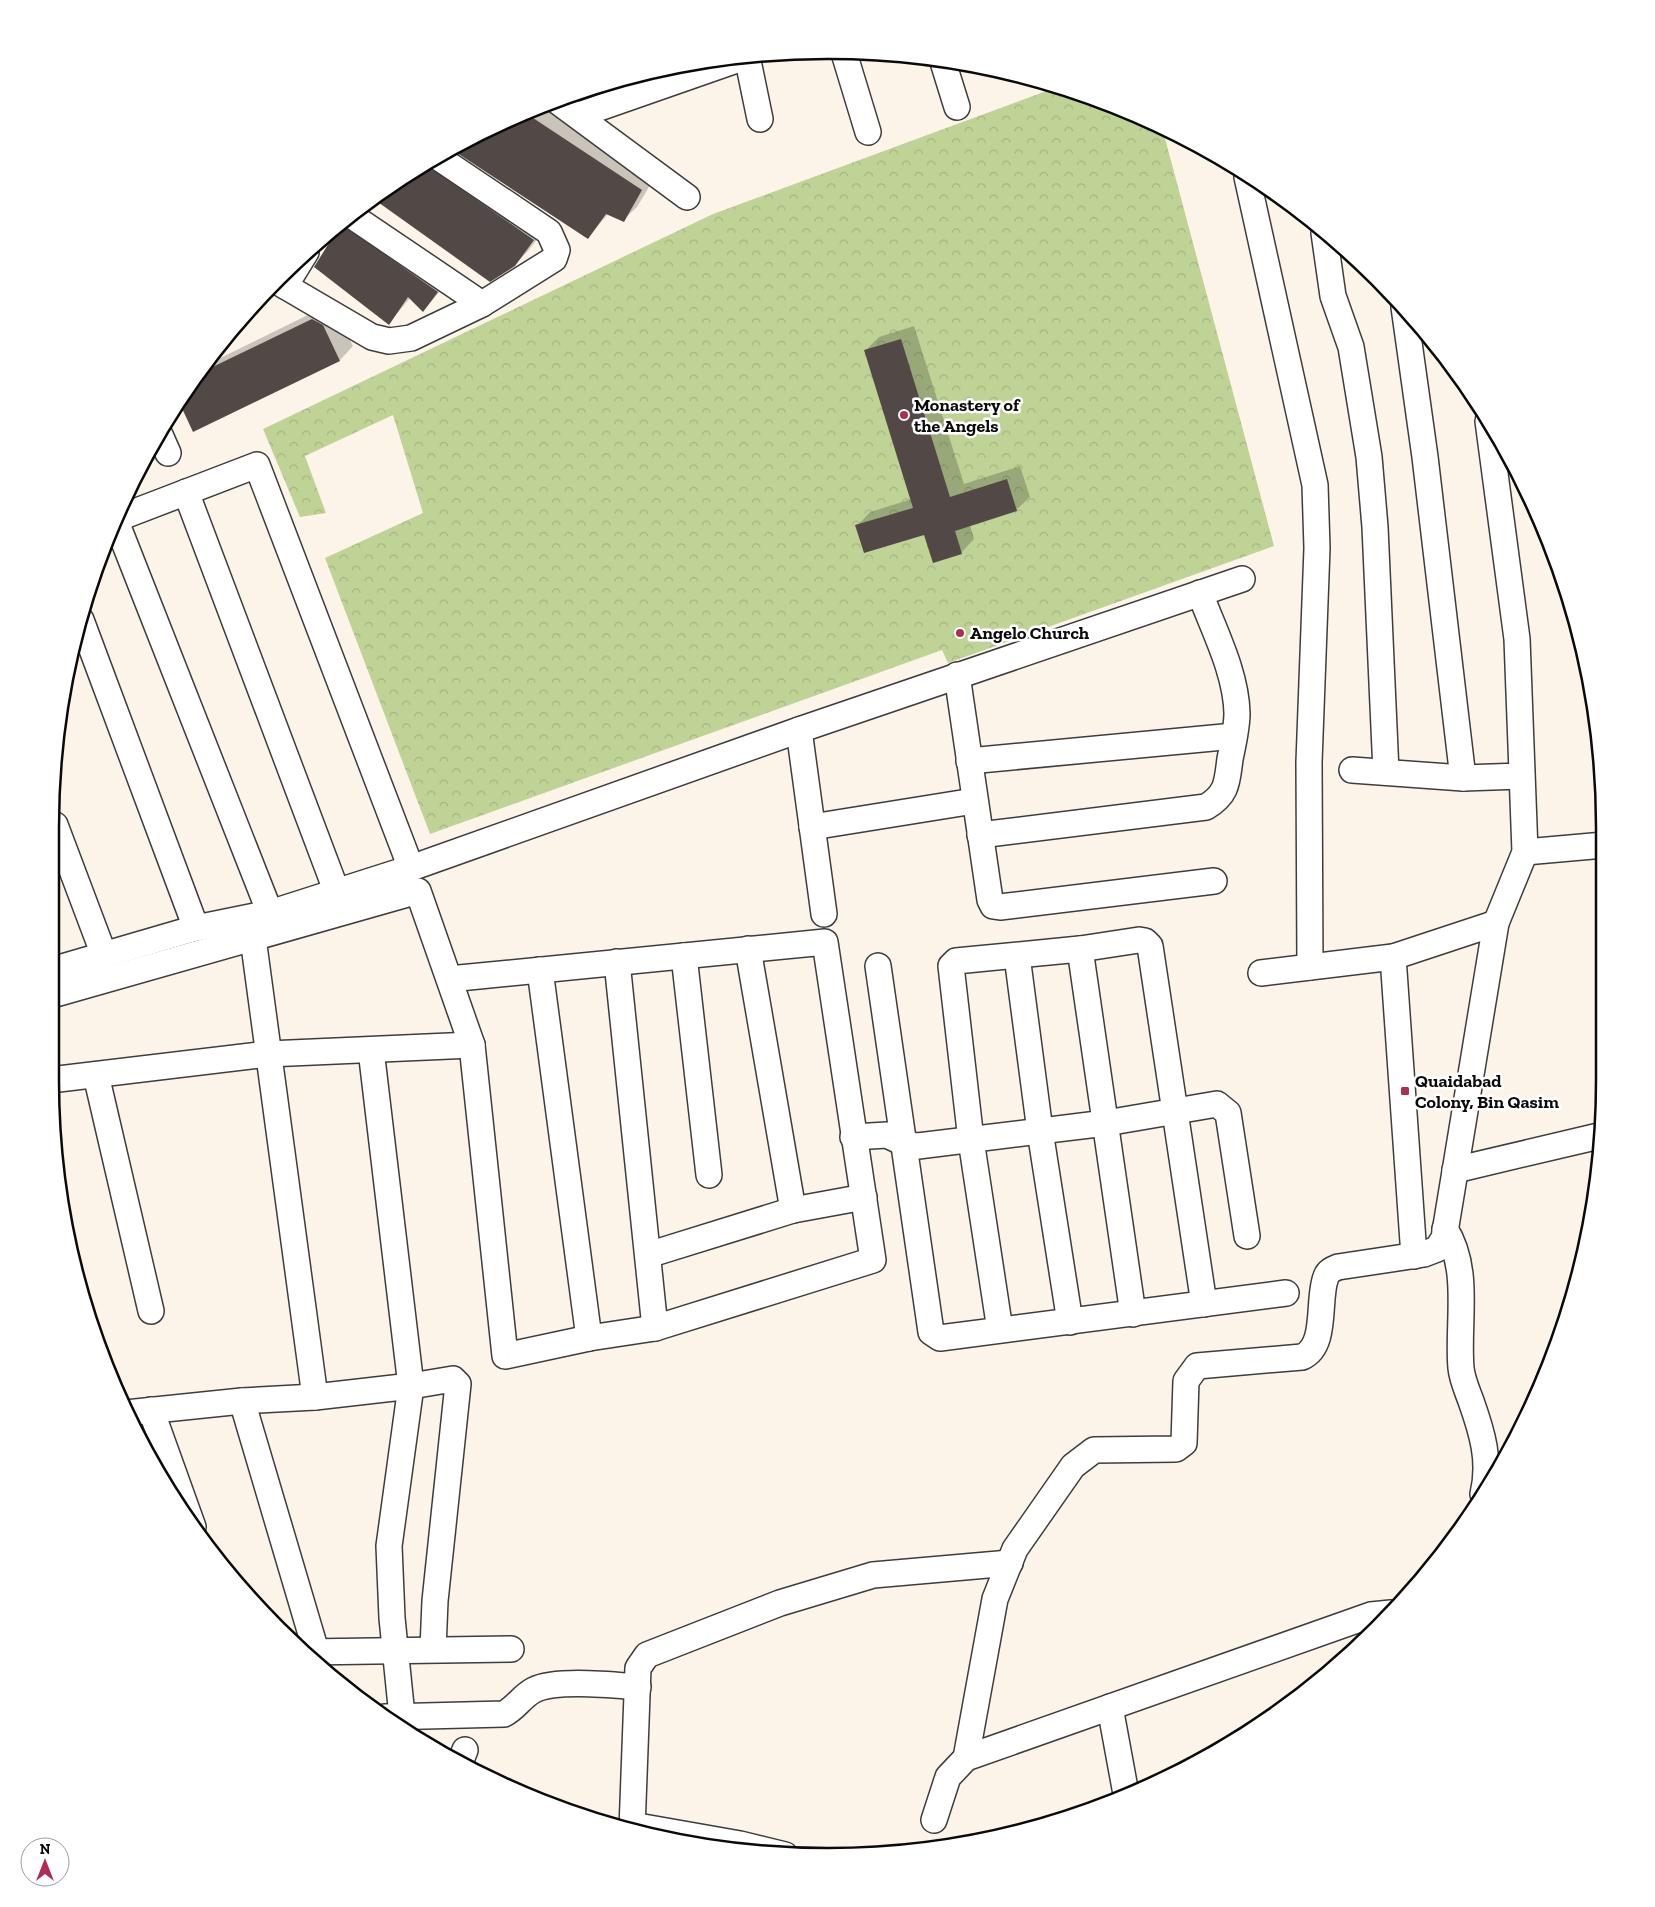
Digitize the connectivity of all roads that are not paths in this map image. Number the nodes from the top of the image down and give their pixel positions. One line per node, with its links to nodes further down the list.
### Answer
1 (846, 59): 10 (street)
2 (748, 63): 9 (street)
3 (945, 68): 7 (street)
4 (679, 74): 5 (street)
5 (667, 77): 8 (street)
6 (564, 106): 8 (street)
7 (957, 107)
8 (579, 115): 13 (street)
9 (760, 119)
10 (868, 132)
11 (444, 161): 17 (street)
12 (1249, 184): 57 (street)
13 (687, 197)
14 (358, 220): 17 (street)
15 (1325, 243): 31 (street)
16 (283, 285): 17 (street)
17 (482, 304)
18 (1406, 322): 33 (street)
19 (1490, 439): 32 (street)
20 (186, 492): 21 (street); 40 (street); 42 (street)
21 (125, 516)
22 (119, 528): 43 (street)
23 (1242, 579): 24 (street)
24 (1200, 593): 26 (street); 28 (street)
25 (85, 630): 46 (street)
26 (957, 675): 27 (street); 29 (street)
27 (799, 730): 35 (street); 40 (street)
28 (1234, 736): 29 (street); 37 (street)
29 (969, 761): 34 (street)
30 (1352, 770): 31 (street)
31 (1386, 772): 33 (street)
32 (1521, 776): 33 (street); 39 (street)
33 (1464, 778)
34 (974, 801): 35 (street); 37 (street)
35 (812, 827): 44 (street)
36 (59, 836): 50 (street)
37 (980, 836): 41 (street)
38 (1596, 846): 39 (street)
39 (1525, 852): 45 (street)
40 (411, 868): 42 (street)
41 (1214, 881)
42 (336, 890): 43 (street)
43 (270, 913): 46 (street)
44 (824, 914)
45 (1496, 923): 53 (street); 74 (street)
46 (196, 928): 50 (street)
47 (253, 938): 60 (street); 61 (street); 64 (street)
48 (1080, 949): 52 (street); 67 (street); 68 (street)
49 (748, 950): 51 (street); 70 (street); 77 (street)
50 (104, 954): 56 (street)
51 (684, 956): 54 (street); 75 (street)
52 (1017, 956): 69 (street); 72 (street)
53 (1394, 957): 57 (street); 81 (street)
54 (617, 962): 58 (street); 80 (street)
55 (878, 966): 73 (street)
56 (59, 968)
57 (1310, 968): 59 (street)
58 (540, 970): 60 (street); 89 (street)
59 (1261, 974)
60 (449, 980): 62 (street)
61 (59, 993)
62 (472, 1046): 63 (street); 89 (street)
63 (371, 1050): 64 (street); 90 (street)
64 (268, 1054): 65 (street); 91 (street)
65 (96, 1074): 66 (street); 84 (street)
66 (59, 1079)
67 (1177, 1112): 68 (street); 79 (street); 83 (street)
68 (1106, 1123): 69 (street); 85 (street)
69 (1040, 1131): 72 (street); 86 (street)
70 (853, 1137): 73 (street); 76 (street)
71 (1594, 1137): 74 (street)
72 (971, 1140): 73 (street); 88 (street)
73 (903, 1143): 88 (street)
74 (1455, 1170): 78 (street)
75 (709, 1175)
76 (864, 1197): 77 (street); 87 (street)
77 (793, 1210): 80 (street)
78 (1445, 1229): 81 (street); 95 (street)
79 (1247, 1236)
80 (648, 1255): 87 (street)
81 (1414, 1256): 96 (street)
82 (1286, 1293): 83 (street)
83 (1204, 1304): 85 (street)
84 (150, 1311)
85 (1133, 1314): 86 (street)
86 (1070, 1322): 88 (street)
87 (655, 1328): 89 (street)
88 (1000, 1330)
89 (589, 1338)
90 (411, 1386): 91 (street); 99 (street); 100 (street)
91 (315, 1397): 92 (street)
92 (242, 1401): 93 (street); 98 (street)
93 (138, 1412): 94 (street)
94 (166, 1471)
95 (1487, 1474)
96 (1010, 1563): 103 (street); 107 (street)
97 (1372, 1622): 104 (street)
98 (310, 1647)
99 (395, 1649): 100 (street); 102 (street); 105 (street)
100 (433, 1649): 101 (street)
101 (511, 1649)
102 (314, 1651)
103 (638, 1687): 106 (street); 110 (street)
104 (1110, 1707): 107 (street); 108 (street)
105 (394, 1715)
106 (396, 1716)
107 (966, 1758): 109 (street)
108 (1125, 1789)
109 (934, 1820)
110 (632, 1823)

